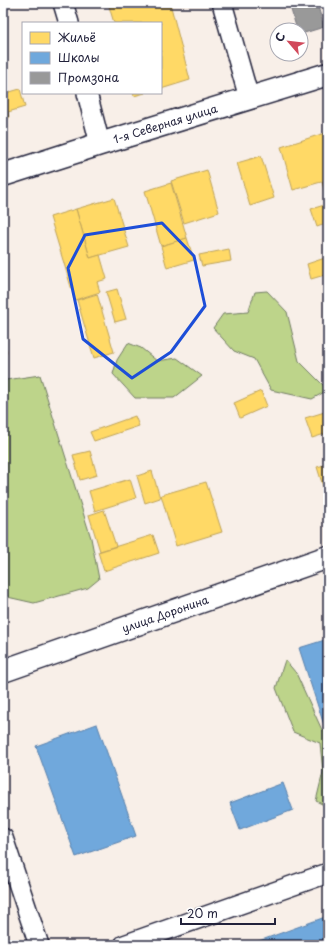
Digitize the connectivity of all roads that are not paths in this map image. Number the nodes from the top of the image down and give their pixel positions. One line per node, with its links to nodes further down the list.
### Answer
1 (64, 3): 3 (lane)
2 (222, 3): 6 (lane)
3 (69, 22)
4 (328, 74): 6 (street, 1-я Северная улица)
5 (87, 94): 7 (lane)
6 (249, 98): 7 (street, 1-я Северная улица)
7 (100, 144): 8 (street, 1-я Северная улица)
8 (3, 175)
9 (328, 557): 10 (street, улица Доронина)
10 (3, 671)
11 (3, 838): 13 (lane)
12 (328, 872): 14 (lane)
13 (39, 945)
14 (124, 945)

